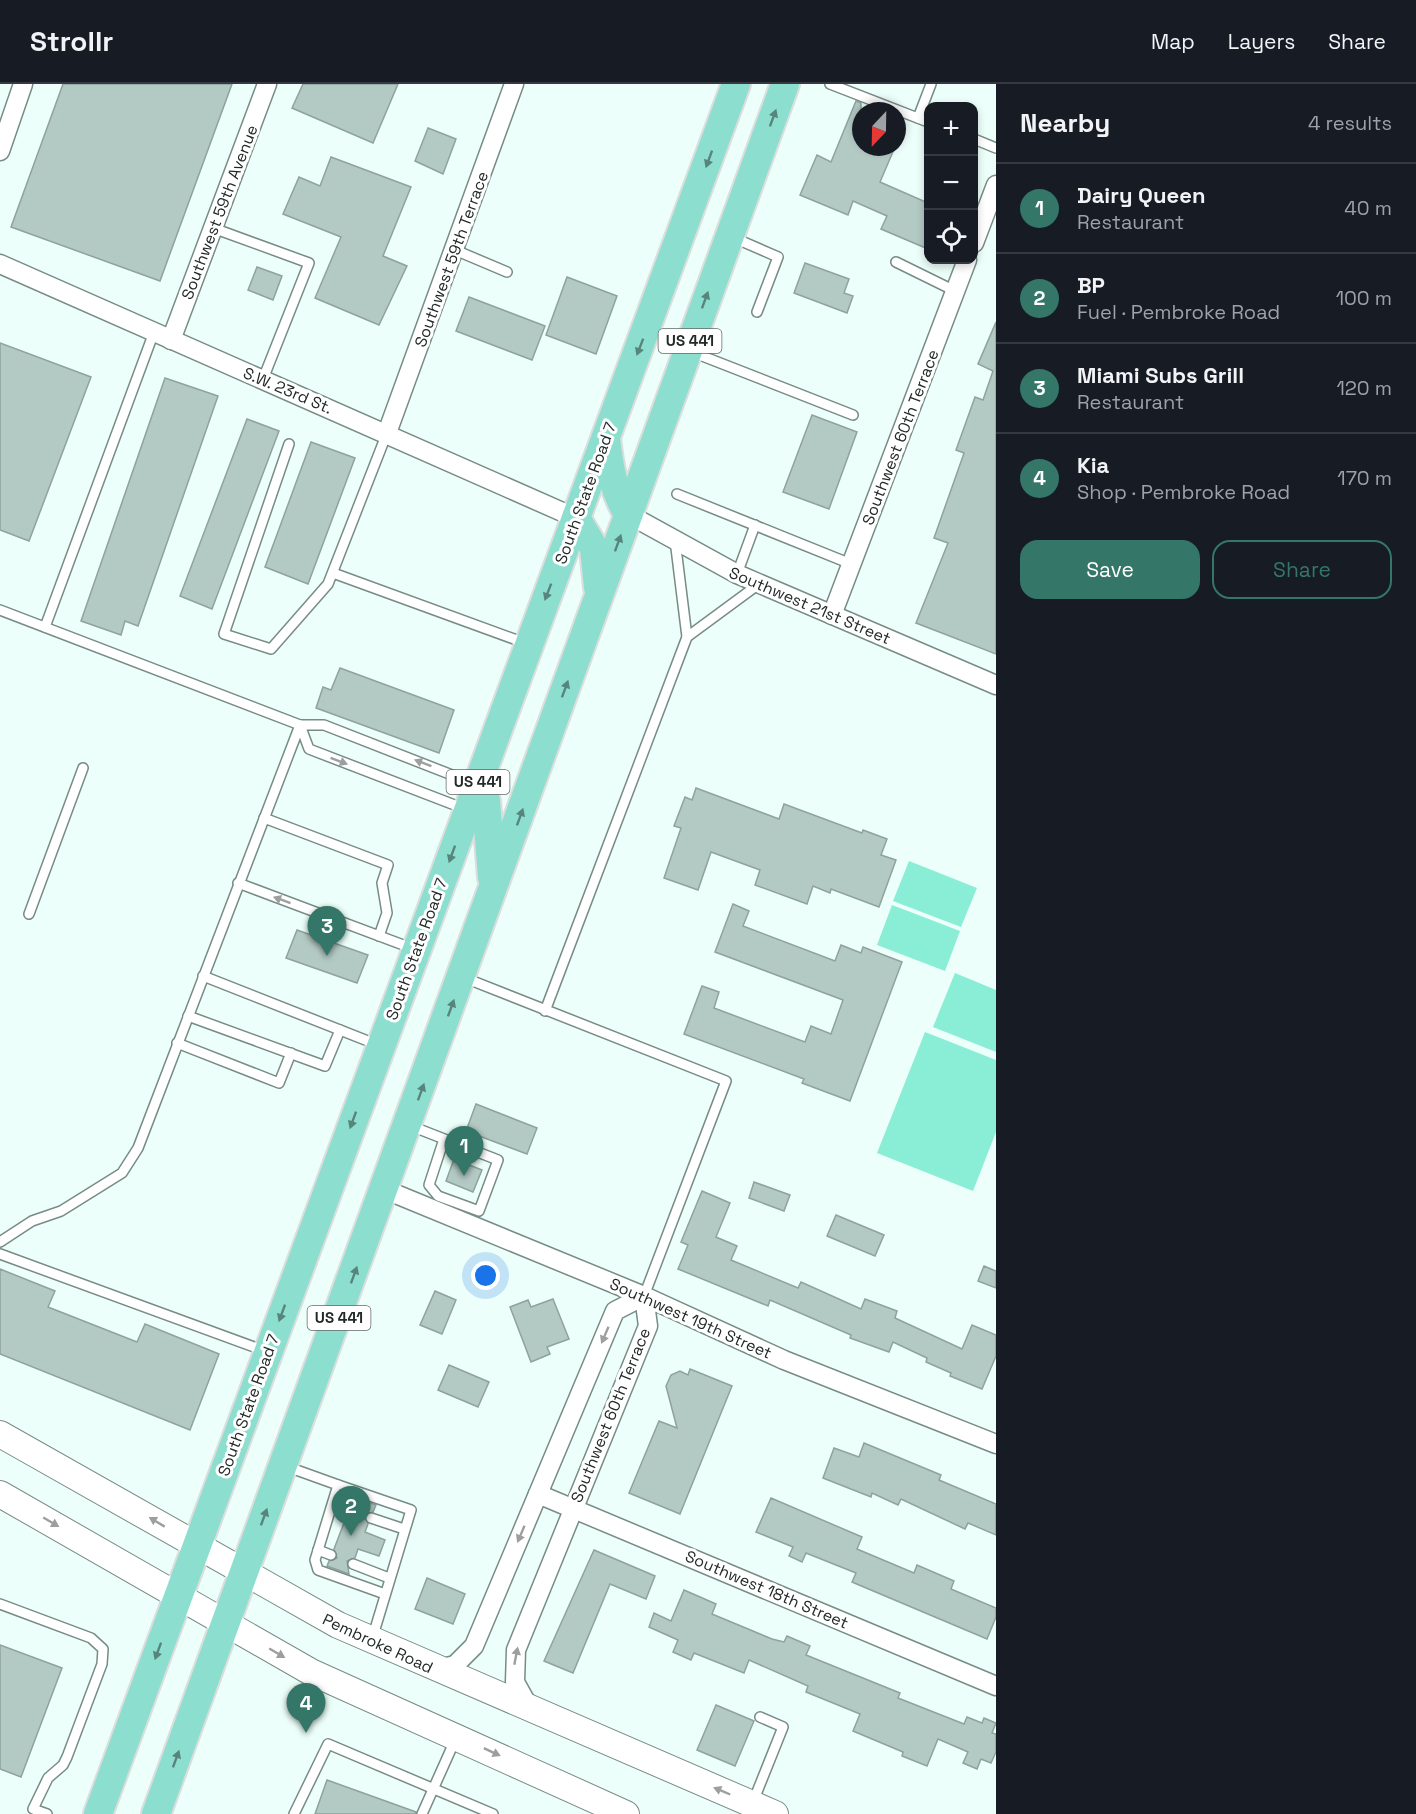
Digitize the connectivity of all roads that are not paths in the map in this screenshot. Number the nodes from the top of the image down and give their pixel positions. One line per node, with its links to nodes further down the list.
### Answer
1 (23, 84): 12 (street)
2 (267, 84): 14 (street, Southwest 59th Avenue)
3 (514, 84): 17 (street, Southwest 59th Terrace)
4 (736, 84): 29 (main road, South State Road 7 / US 441, one-way to 29)
5 (785, 84): 16 (main road, US 441, one-way to 5)
6 (830, 84): 8 (lane)
7 (931, 84): 8 (lane)
8 (918, 118): 9 (lane)
9 (924, 120)
10 (978, 141): 11 (lane)
11 (996, 148)
12 (0, 151)
13 (996, 184): 15 (street)
14 (213, 228): 24 (street, Southwest 59th Avenue); 26 (lane)
15 (978, 232)
16 (729, 236): 23 (lane); 25 (main road, US 441, one-way to 16)
17 (455, 250): 21 (lane); 28 (street, Southwest 59th Terrace)
18 (896, 262): 22 (lane)
19 (0, 264): 24 (street, S.W. 23rd St.)
20 (966, 264): 22 (street, Southwest 60th Terrace)
21 (507, 272)
22 (956, 291): 36 (street, Southwest 60th Terrace)
23 (757, 312)
24 (163, 336): 26 (street, S.W. 23rd St.); 43 (lane)
25 (687, 350): 27 (lane); 32 (main road, US 441)
26 (263, 379): 28 (street, S.W. 23rd St.)
27 (853, 414)
28 (387, 433): 33 (street, S.W. 23rd St.); 37 (lane)
29 (606, 436): 32 (main road); 33 (main road, South State Road 7 / US 441)
30 (289, 444): 37 (lane)
31 (677, 494): 34 (lane)
32 (628, 514): 35 (street, Southwest 21st Street); 40 (main road, US 441, one-way to 32)
33 (576, 518): 40 (main road); 45 (main road, South State Road 7 / US 441, one-way to 45)
34 (754, 525): 36 (lane); 38 (lane)
35 (675, 540): 38 (street, Southwest 21st Street); 44 (lane)
36 (851, 564): 42 (street, Southwest 60th Terrace)
37 (333, 573): 45 (lane)
38 (736, 574): 39 (street, Southwest 21st Street)
39 (759, 584): 42 (street, Southwest 21st Street); 44 (lane)
40 (598, 598): 52 (main road, US 441, one-way to 40)
41 (0, 610): 43 (lane)
42 (832, 615): 46 (street, Southwest 21st Street)
43 (45, 627): 47 (lane)
44 (687, 637): 58 (lane)
45 (528, 644): 49 (main road, South State Road 7 / US 441)
46 (996, 685)
47 (300, 725): 49 (lane, one-way to 47); 49 (lane, one-way to 49); 50 (lane)
48 (83, 768): 53 (lane)
49 (473, 797): 52 (main road); 55 (main road, South State Road 7 / US 441, one-way to 55)
50 (264, 818): 51 (lane); 54 (lane)
51 (238, 883): 54 (lane, one-way to 51); 56 (lane)
52 (493, 891): 57 (main road, US 441)
53 (29, 914)
54 (379, 936): 55 (lane)
55 (416, 950): 62 (main road, South State Road 7 / US 441)
56 (203, 976): 59 (lane); 60 (lane)
57 (462, 977): 58 (lane); 64 (main road, US 441, one-way to 57)
58 (544, 1011): 70 (lane)
59 (188, 1016): 61 (lane); 63 (lane)
60 (340, 1030): 62 (lane); 63 (lane)
61 (177, 1043): 63 (lane); 68 (lane)
62 (380, 1046): 71 (main road, South State Road 7 / US 441, one-way to 71)
63 (291, 1053)
64 (409, 1125): 65 (lane); 66 (main road, US 441)
65 (444, 1139): 67 (lane); 67 (lane)
66 (386, 1190): 67 (street, Southwest 19th Street); 74 (main road, US 441, one-way to 66)
67 (461, 1213): 70 (street, Southwest 19th Street)
68 (0, 1242)
69 (0, 1254): 71 (lane)
70 (644, 1296): 73 (street, Southwest 19th Street); 77 (street, Southwest 60th Terrace, one-way to 77); 79 (street, Southwest 60th Terrace)
71 (268, 1352): 83 (main road, South State Road 7 / US 441)
72 (0, 1434): 83 (main road, Pembroke Road, one-way to 72)
73 (995, 1441)
74 (284, 1466): 75 (lane); 87 (main road, US 441, one-way to 74)
75 (339, 1485): 78 (lane); 82 (lane)
76 (0, 1494): 90 (main road, one-way to 90)
77 (538, 1494): 79 (street, Southwest 18th Street); 94 (street, Southwest 60th Terrace, one-way to 94)
78 (333, 1503): 80 (lane); 84 (lane)
79 (573, 1508): 95 (street, Southwest 18th Street); 96 (street, Southwest 60th Terrace, one-way to 79)
80 (349, 1509)
81 (371, 1518): 82 (lane)
82 (404, 1529): 88 (lane)
83 (198, 1546): 87 (main road, Pembroke Road); 90 (main road, South State Road 7 / US 441)
84 (318, 1550): 85 (lane); 89 (lane)
85 (331, 1555)
86 (353, 1564): 88 (lane)
87 (244, 1572): 92 (main road, US 441); 93 (main road, Pembroke Road)
88 (389, 1578): 89 (lane)
89 (385, 1594): 93 (lane)
90 (179, 1596): 92 (main road); 102 (main road, South State Road 7 / US 441, one-way to 102)
91 (0, 1604): 101 (lane)
92 (226, 1623): 98 (main road, one-way to 98); 103 (main road, US 441, one-way to 92)
93 (371, 1642): 94 (main road, Pembroke Road)
94 (435, 1670): 96 (main road, Pembroke Road)
95 (996, 1686)
96 (530, 1710): 100 (main road, Pembroke Road, one-way to 96)
97 (760, 1717): 100 (lane)
98 (457, 1736): 99 (lane); 107 (main road, one-way to 107)
99 (434, 1788): 104 (lane); 105 (lane); 106 (lane)
100 (752, 1804): 108 (main road, Pembroke Road)
101 (47, 1814)
102 (98, 1814)
103 (156, 1814)
104 (294, 1814)
105 (422, 1814)
106 (493, 1814)
107 (626, 1814)
108 (775, 1814)

